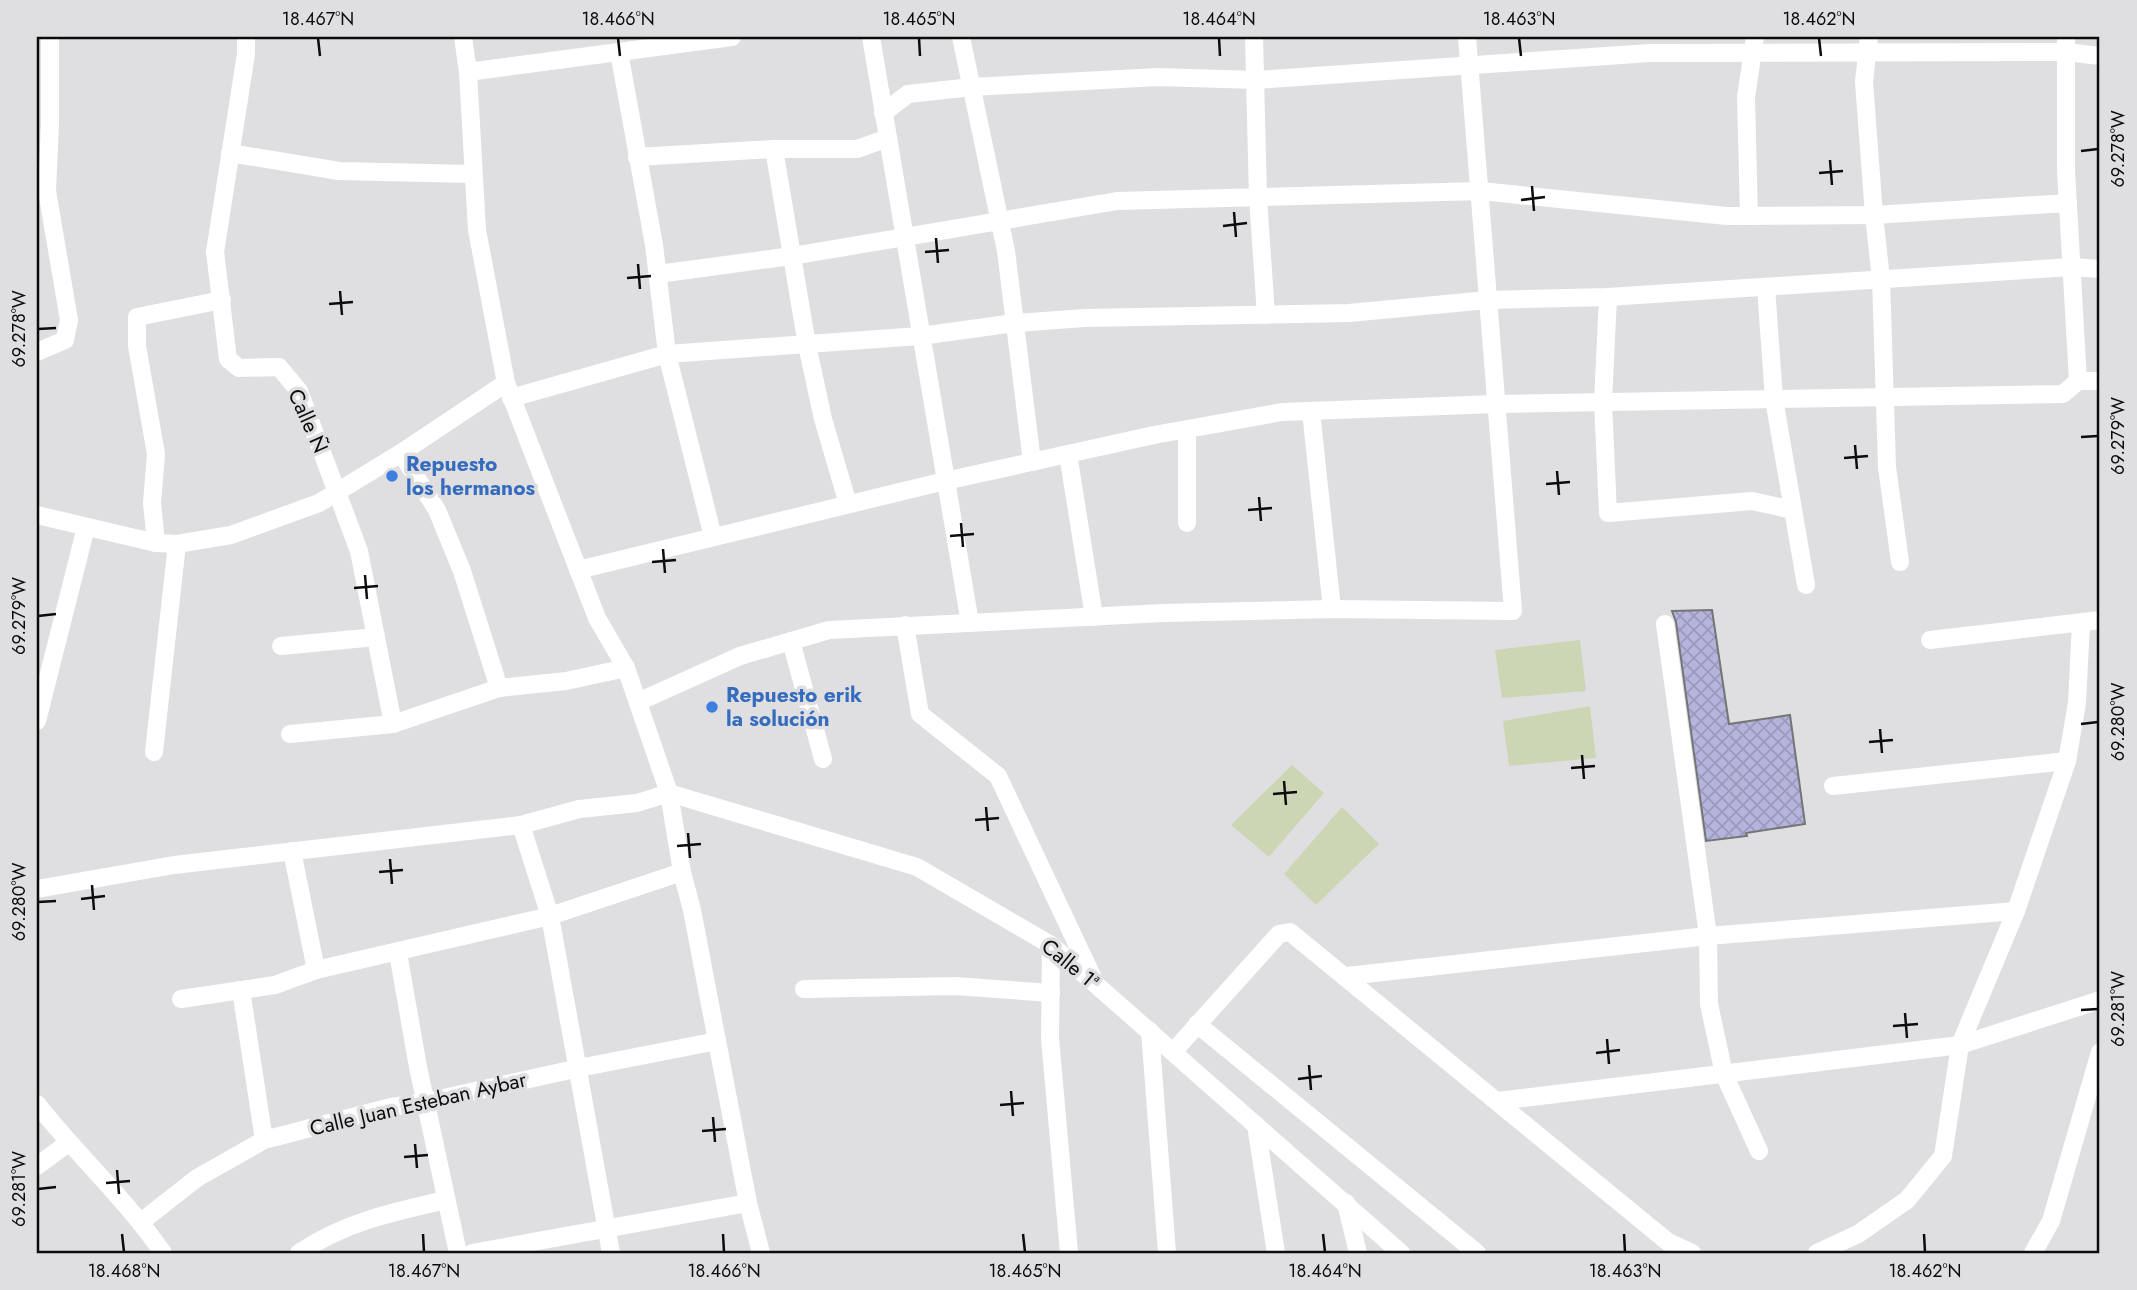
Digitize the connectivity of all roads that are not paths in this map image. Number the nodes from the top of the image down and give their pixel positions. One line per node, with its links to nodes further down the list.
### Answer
1 (50, 37): 25 (street)
2 (246, 37): 21 (street, Calle Ñ)
3 (463, 37): 15 (street)
4 (732, 37): 12 (street)
5 (871, 37): 18 (street)
6 (961, 37): 17 (street)
7 (1254, 37): 16 (street)
8 (1467, 37): 14 (street)
9 (1754, 45): 10 (street); 14 (street); 29 (street)
10 (1868, 45): 11 (street); 28 (street)
11 (2066, 45): 13 (street); 27 (street)
12 (619, 52): 15 (street); 22 (street)
13 (2100, 56)
14 (1470, 66): 16 (street); 24 (street)
15 (468, 72): 23 (street)
16 (1255, 80): 17 (street); 26 (street)
17 (972, 86): 18 (street); 30 (street)
18 (883, 113): 19 (street)
19 (888, 138): 20 (street); 31 (street)
20 (774, 149): 22 (street); 32 (street)
21 (230, 153): 23 (street); 39 (street, Calle Ñ)
22 (638, 157): 35 (street)
23 (474, 174): 49 (street)
24 (1480, 191): 26 (street); 29 (street); 40 (street)
25 (42, 192): 45 (street)
26 (1258, 198): 30 (street); 41 (street)
27 (2068, 203): 28 (street); 33 (street)
28 (1874, 215): 29 (street); 36 (street)
29 (1749, 216)
30 (1000, 220): 31 (street); 42 (street)
31 (904, 239): 32 (street); 43 (street)
32 (792, 256): 35 (street); 44 (street)
33 (2071, 267): 34 (street); 36 (street); 47 (street)
34 (2100, 269)
35 (658, 274): 46 (street)
36 (1881, 279): 37 (street); 50 (street)
37 (1766, 287): 38 (street); 51 (street)
38 (1608, 297): 40 (street); 52 (street)
39 (222, 300): 60 (street, Calle Ñ); 67 (street)
40 (1488, 300): 41 (street); 53 (street)
41 (1266, 315): 42 (street)
42 (1015, 323): 43 (street); 58 (street)
43 (920, 336): 44 (street); 59 (street)
44 (807, 345): 46 (street); 61 (street)
45 (37, 352)
46 (667, 354): 49 (street); 66 (street)
47 (2078, 381): 48 (street); 50 (street)
48 (2100, 381)
49 (508, 391): 56 (street); 70 (street)
50 (1886, 398): 51 (street); 69 (street)
51 (1774, 400): 52 (street); 62 (street)
52 (1603, 402): 53 (street); 62 (street)
53 (1496, 404): 54 (street); 72 (street)
54 (1311, 411): 55 (street); 72 (street)
55 (1187, 429): 57 (street); 64 (street)
56 (401, 453): 60 (street); 84 (street)
57 (1068, 454): 58 (street); 73 (street)
58 (1032, 462): 59 (street)
59 (945, 481): 61 (street); 75 (street)
60 (337, 490): 68 (street); 79 (street, Calle Ñ)
61 (848, 504): 66 (street)
62 (1793, 510): 71 (street)
63 (37, 515): 65 (street)
64 (1187, 523)
65 (86, 527): 67 (street); 86 (street)
66 (713, 537): 70 (street)
67 (156, 543): 68 (street)
68 (177, 544): 89 (street)
69 (1900, 562)
70 (578, 570): 83 (street)
71 (1806, 586)
72 (1332, 609): 73 (street)
73 (1094, 617): 75 (street)
74 (2100, 620): 76 (street)
75 (970, 623): 78 (street)
76 (2081, 623): 80 (street); 91 (street)
77 (1665, 624): 100 (street)
78 (905, 625): 81 (street); 105 (street)
79 (376, 637): 82 (street); 87 (street, Calle Ñ)
80 (1930, 640)
81 (791, 641): 85 (street); 90 (street)
82 (281, 646)
83 (626, 668): 84 (street); 85 (street)
84 (499, 688): 87 (street)
85 (638, 702): 93 (street)
86 (37, 721)
87 (393, 724): 88 (street)
88 (290, 734)
89 (155, 752)
90 (823, 759)
91 (2067, 761): 92 (street); 98 (street)
92 (1833, 786)
93 (669, 793): 94 (street); 96 (street); 101 (street, Calle 1ª)
94 (521, 825): 95 (street); 99 (street)
95 (292, 851): 97 (street); 103 (street)
96 (682, 872): 99 (street); 113 (street)
97 (37, 889)
98 (2016, 911): 100 (street); 114 (street)
99 (550, 916): 102 (street); 117 (street)
100 (1708, 936): 104 (street); 118 (street)
101 (1051, 945): 105 (street, Calle 1ª); 108 (street)
102 (398, 953): 103 (street); 120 (street)
103 (316, 970): 107 (street)
104 (1347, 976): 111 (street); 119 (street)
105 (1096, 985): 112 (street, Calle 1ª)
106 (804, 989): 108 (street)
107 (241, 990): 109 (street); 123 (street)
108 (1051, 993): 138 (street)
109 (181, 999)
110 (2100, 1000): 114 (street)
111 (1197, 1024): 115 (street); 143 (street)
112 (1150, 1031): 115 (street, Calle 1ª); 139 (street)
113 (718, 1041): 117 (street, Calle Juan Esteban Aybar); 128 (street)
114 (1960, 1045): 118 (street); 145 (street)
115 (1173, 1052): 122 (street, Calle 1ª)
116 (2100, 1052): 146 (street)
117 (579, 1068): 120 (street, Calle Juan Esteban Aybar); 131 (street)
118 (1724, 1074): 119 (street); 125 (street)
119 (1498, 1101): 144 (street)
120 (426, 1102): 123 (street, Calle Juan Esteban Aybar); 127 (street)
121 (37, 1104): 124 (street)
122 (1256, 1125): 129 (street, Calle 1ª); 140 (street)
123 (264, 1140): 130 (street, Calle Juan Esteban Aybar)
124 (68, 1143): 126 (street); 130 (street)
125 (1759, 1151)
126 (37, 1166)
127 (446, 1200): 133 (street); 134 (street)
128 (748, 1203): 131 (street); 137 (street)
129 (1346, 1203): 141 (street); 142 (street, Calle 1ª)
130 (141, 1222): 132 (street)
131 (606, 1229): 135 (street); 136 (street)
132 (163, 1253)
133 (299, 1253)
134 (458, 1253)
135 (472, 1253)
136 (611, 1253)
137 (761, 1253)
138 (1069, 1253)
139 (1167, 1253)
140 (1276, 1253)
141 (1358, 1253)
142 (1401, 1253)
143 (1477, 1253)
144 (1692, 1253)
145 (1817, 1253)
146 (2033, 1253)

